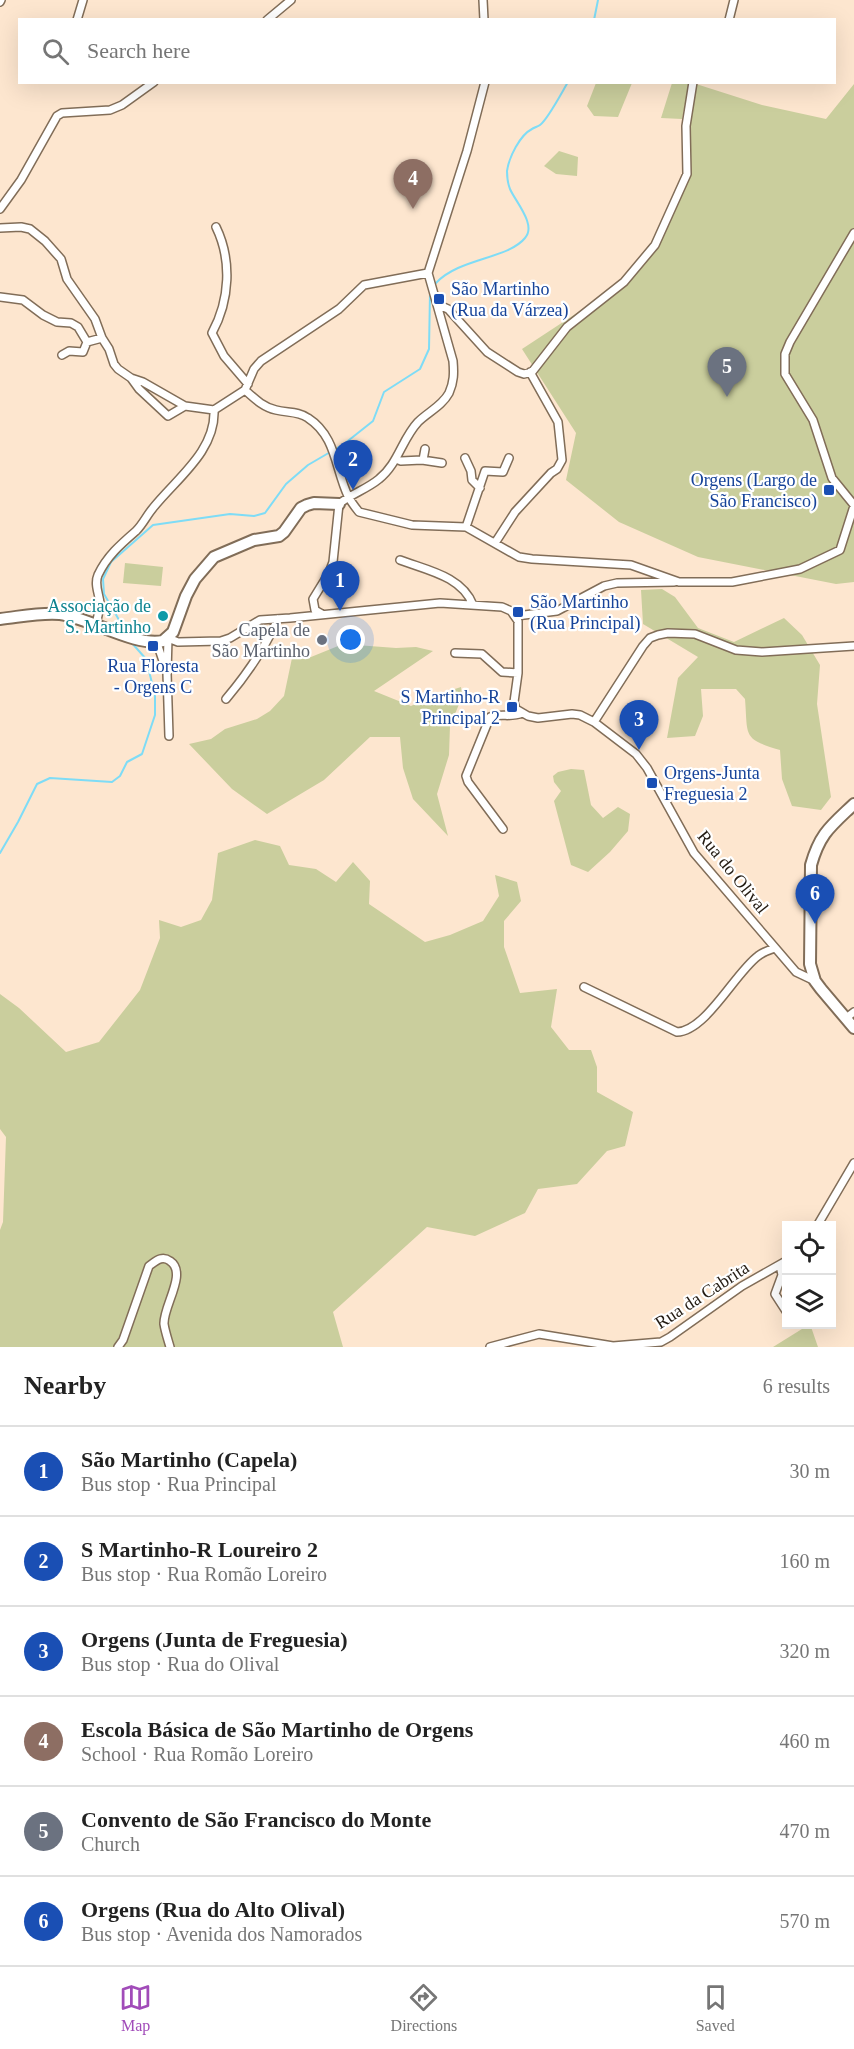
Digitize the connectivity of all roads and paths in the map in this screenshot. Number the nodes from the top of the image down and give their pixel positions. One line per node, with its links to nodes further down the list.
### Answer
1 (83, 0): 5 (street)
2 (291, 0): 6 (street)
3 (483, 0): 7 (street)
4 (734, 0): 8 (street)
5 (78, 18)
6 (269, 18)
7 (484, 18)
8 (730, 18)
9 (151, 84): 12 (street)
10 (484, 84): 16 (street)
11 (693, 84): 22 (street)
12 (0, 209)
13 (216, 227): 24 (street)
14 (0, 228): 19 (street)
15 (854, 233): 36 (street)
16 (428, 273): 18 (street); 24 (street)
17 (0, 297): 20 (street)
18 (437, 304): 22 (street); 30 (street)
19 (102, 338): 20 (street); 23 (street)
20 (87, 342): 21 (street)
21 (62, 355)
22 (530, 372): 38 (street)
23 (131, 378): 25 (street); 25 (street)
24 (246, 387): 26 (street); 34 (street)
25 (185, 406): 26 (street)
26 (214, 410): 46 (street)
27 (425, 449): 31 (street)
28 (465, 458): 33 (street)
29 (509, 458): 33 (street)
30 (396, 459): 31 (street); 34 (street)
31 (423, 460): 32 (street)
32 (442, 463)
33 (480, 488): 37 (street)
34 (348, 496): 35 (street); 37 (street)
35 (339, 504): 42 (street); 47 (street)
36 (854, 506): 40 (street)
37 (466, 527): 38 (street)
38 (495, 543): 40 (street)
39 (400, 560): 41 (street)
40 (679, 582): 43 (street)
41 (473, 605): 42 (street); 43 (street)
42 (323, 615): 45 (street)
43 (516, 616): 52 (street)
44 (0, 619): 46 (street)
45 (278, 619): 47 (street); 53 (street)
46 (96, 625): 48 (street)
47 (168, 638): 48 (street); 51 (street)
48 (157, 643): 51 (street)
49 (854, 646): 55 (street)
50 (455, 653): 52 (street)
51 (166, 673): 56 (street)
52 (518, 673): 54 (street)
53 (226, 699)
54 (522, 713): 55 (street, Rua do Olival); 58 (street, Rua do Olival)
55 (594, 722): 59 (street, Rua do Olival)
56 (169, 736)
57 (854, 804): 61 (street)
58 (503, 829)
59 (775, 948): 60 (street, Rua do Olival); 63 (street)
60 (786, 961): 61 (street); 62 (street, Rua do Olival)
61 (810, 964): 62 (street)
62 (815, 981): 64 (street)
63 (584, 987)
64 (850, 1015): 65 (street)
65 (854, 1028)
66 (854, 1163): 67 (street)
67 (820, 1221)
68 (782, 1264): 73 (street, Rua da Cabrita)
69 (782, 1275): 70 (street)
70 (782, 1305)
71 (118, 1347): 72 (street)
72 (170, 1347)
73 (490, 1347)

